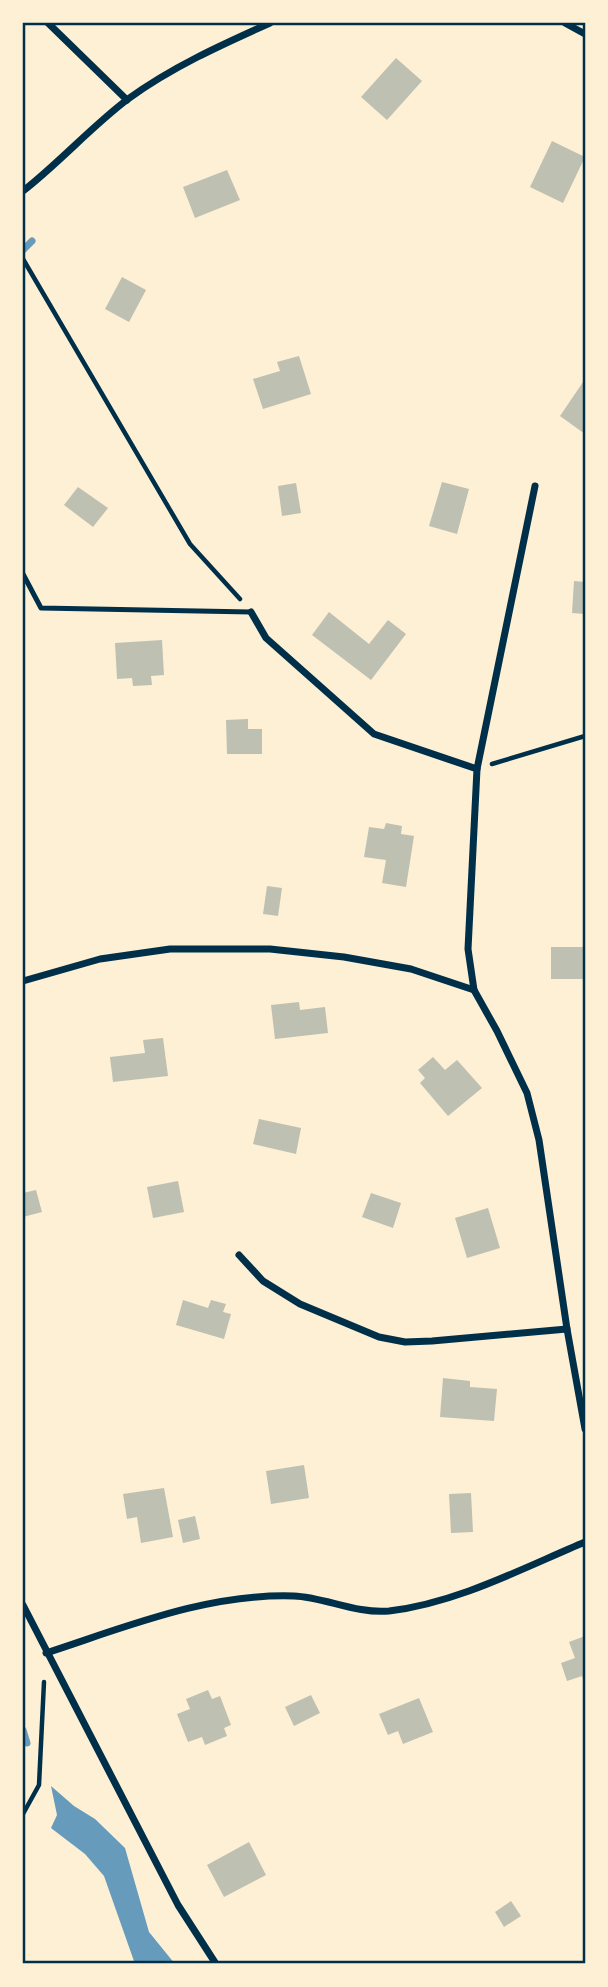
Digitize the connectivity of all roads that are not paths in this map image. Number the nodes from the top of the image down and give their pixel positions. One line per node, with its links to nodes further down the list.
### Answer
1 (48, 23): 5 (street)
2 (270, 23): 5 (street)
3 (565, 23): 4 (street)
4 (585, 34)
5 (127, 100): 6 (street)
6 (23, 191)
7 (535, 486): 10 (street)
8 (23, 574): 9 (lane)
9 (251, 612): 10 (street)
10 (477, 769): 12 (street)
11 (23, 981): 12 (street)
12 (474, 990): 14 (street)
13 (239, 1255): 14 (street)
14 (567, 1329): 15 (street)
15 (585, 1429)
16 (585, 1542): 18 (street)
17 (23, 1605): 18 (street)
18 (46, 1653): 19 (street)
19 (216, 1964)

